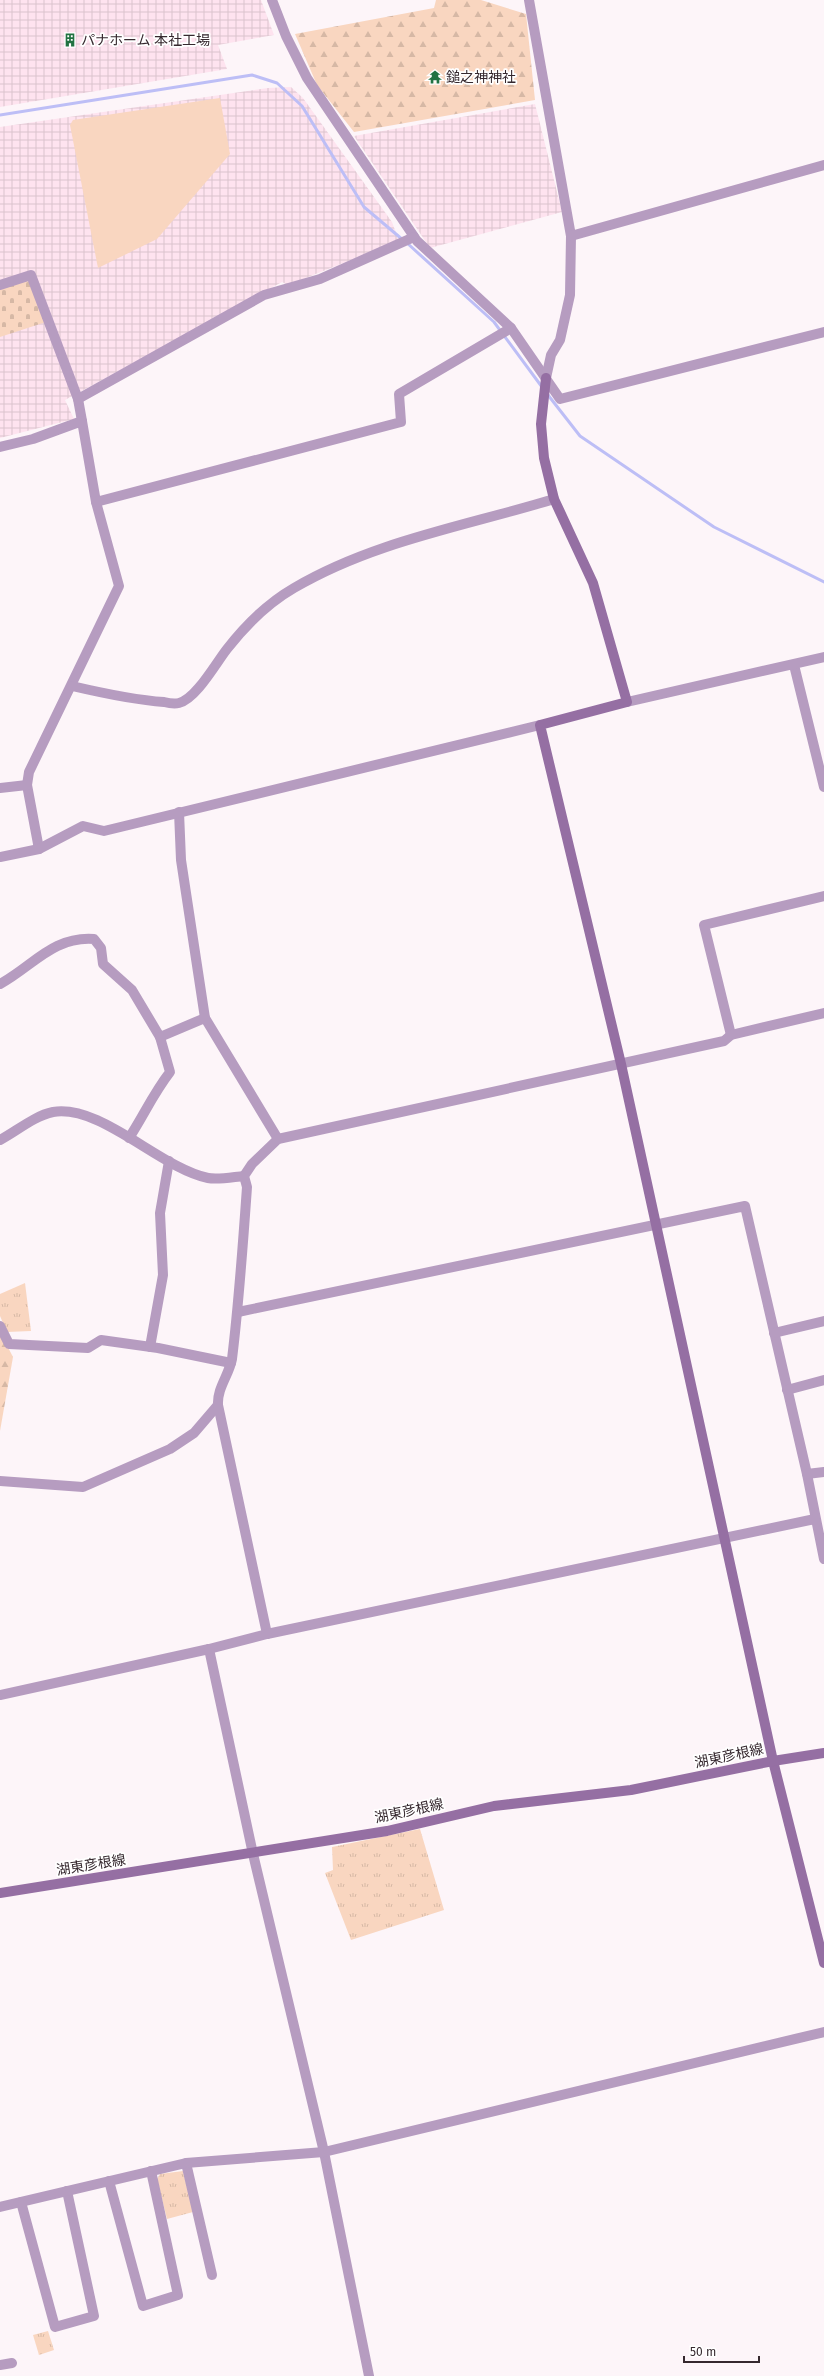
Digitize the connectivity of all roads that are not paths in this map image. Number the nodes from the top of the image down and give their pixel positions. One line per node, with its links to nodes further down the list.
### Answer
1 (272, 0): 5 (street)
2 (530, 0): 4 (street)
3 (824, 165): 4 (street)
4 (572, 236): 9 (street)
5 (414, 237): 7 (street); 10 (street)
6 (0, 285): 10 (street)
7 (511, 328): 9 (street); 14 (street)
8 (824, 332): 9 (street)
9 (546, 378): 13 (street)
10 (78, 399): 11 (street)
11 (82, 421): 12 (street); 14 (street)
12 (0, 447)
13 (554, 499): 17 (street); 18 (street)
14 (96, 502): 17 (street)
15 (824, 657): 16 (street)
16 (794, 665): 18 (street); 21 (street)
17 (72, 686): 20 (street)
18 (627, 702): 19 (street)
19 (540, 725): 23 (street); 32 (street)
20 (27, 786): 22 (street); 24 (street)
21 (824, 787)
22 (0, 788)
23 (179, 812): 24 (street); 29 (street)
24 (39, 849): 25 (street)
25 (0, 857)
26 (824, 896): 30 (street)
27 (0, 984): 31 (street)
28 (824, 1013): 30 (street)
29 (205, 1018): 31 (street); 34 (street)
30 (731, 1035): 32 (street)
31 (160, 1037): 33 (street)
32 (621, 1064): 34 (street); 38 (street)
33 (129, 1138): 35 (street); 36 (street)
34 (278, 1139): 37 (street)
35 (0, 1140)
36 (169, 1161): 37 (street); 43 (street)
37 (244, 1176): 39 (street)
38 (656, 1225): 39 (street); 42 (street); 52 (street)
39 (238, 1312): 44 (street)
40 (824, 1321): 42 (street)
41 (0, 1326): 43 (street)
42 (774, 1332): 46 (street)
43 (150, 1347): 44 (street)
44 (231, 1363): 47 (street)
45 (824, 1380): 46 (street)
46 (787, 1390): 49 (street)
47 (218, 1405): 50 (street); 54 (street)
48 (824, 1472): 49 (street)
49 (807, 1474): 51 (street)
50 (0, 1481)
51 (815, 1519): 52 (street); 53 (street)
52 (722, 1537): 54 (street); 58 (street)
53 (824, 1557)
54 (267, 1634): 55 (street)
55 (209, 1649): 56 (street); 59 (street)
56 (0, 1695)
57 (824, 1753): 58 (street, 湖東彦根線)
58 (773, 1761): 59 (street, 湖東彦根線); 61 (street)
59 (253, 1854): 60 (street, 湖東彦根線); 63 (street)
60 (0, 1893)
61 (824, 1963)
62 (824, 2032): 63 (street)
63 (324, 2152): 64 (street); 73 (street)
64 (186, 2163): 65 (street); 70 (street)
65 (150, 2171): 66 (street); 66 (street)
66 (109, 2181): 67 (street)
67 (68, 2191): 68 (street); 68 (street)
68 (21, 2202): 69 (street)
69 (0, 2206)
70 (212, 2275)
71 (12, 2363): 72 (street)
72 (0, 2365)
73 (369, 2376)

